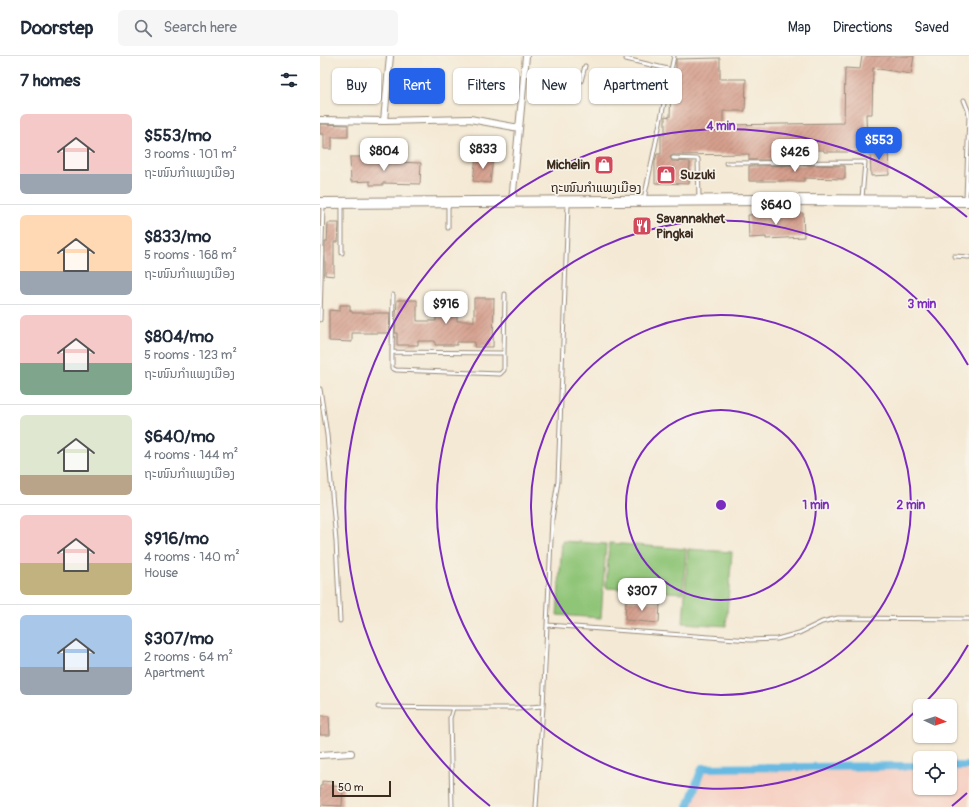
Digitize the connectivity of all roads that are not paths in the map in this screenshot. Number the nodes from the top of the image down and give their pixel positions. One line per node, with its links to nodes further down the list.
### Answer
1 (390, 56): 12 (street)
2 (526, 56): 8 (street)
3 (674, 56): 7 (lane)
4 (626, 59): 6 (lane)
5 (585, 66): 8 (lane)
6 (664, 68)
7 (672, 68)
8 (525, 74): 13 (street)
9 (964, 100): 18 (lane)
10 (665, 104): 20 (lane)
11 (320, 120): 12 (street)
12 (384, 121): 13 (street)
13 (518, 128): 22 (street)
14 (673, 158): 16 (lane)
15 (726, 163): 17 (lane)
16 (699, 200): 17 (main road, ຖະໜົນກຳແພງເມືອງ); 20 (main road, ຖະໜົນກຳແພງເມືອງ)
17 (862, 200): 18 (main road, ຖະໜົນກຳແພງເມືອງ)
18 (967, 200)
19 (569, 201): 20 (main road, ຖະໜົນກຳແພງເມືອງ); 22 (main road, ຖະໜົນກຳແພງເມືອງ); 38 (lane)
20 (644, 201)
21 (448, 202): 22 (main road, ຖະໜົນກຳແພງເມືອງ); 24 (main road, ຖະໜົນກຳແພງເມືອງ); 25 (lane)
22 (512, 202)
23 (321, 203): 24 (main road, ຖະໜົນກຳແພງເມືອງ); 31 (lane)
24 (342, 203): 26 (lane)
25 (448, 228)
26 (342, 253)
27 (954, 256): 28 (lane)
28 (969, 257)
29 (505, 294): 33 (lane)
30 (393, 295): 32 (lane)
31 (320, 320)
32 (392, 352): 33 (lane); 33 (lane)
33 (504, 352)
34 (320, 390): 35 (lane)
35 (320, 398): 37 (lane)
36 (969, 619): 38 (lane)
37 (340, 621)
38 (547, 625): 39 (lane)
39 (543, 706): 41 (lane); 45 (lane)
40 (378, 707): 41 (lane)
41 (453, 708): 44 (lane)
42 (351, 753): 43 (street)
43 (320, 755)
44 (452, 807)
45 (536, 807)

